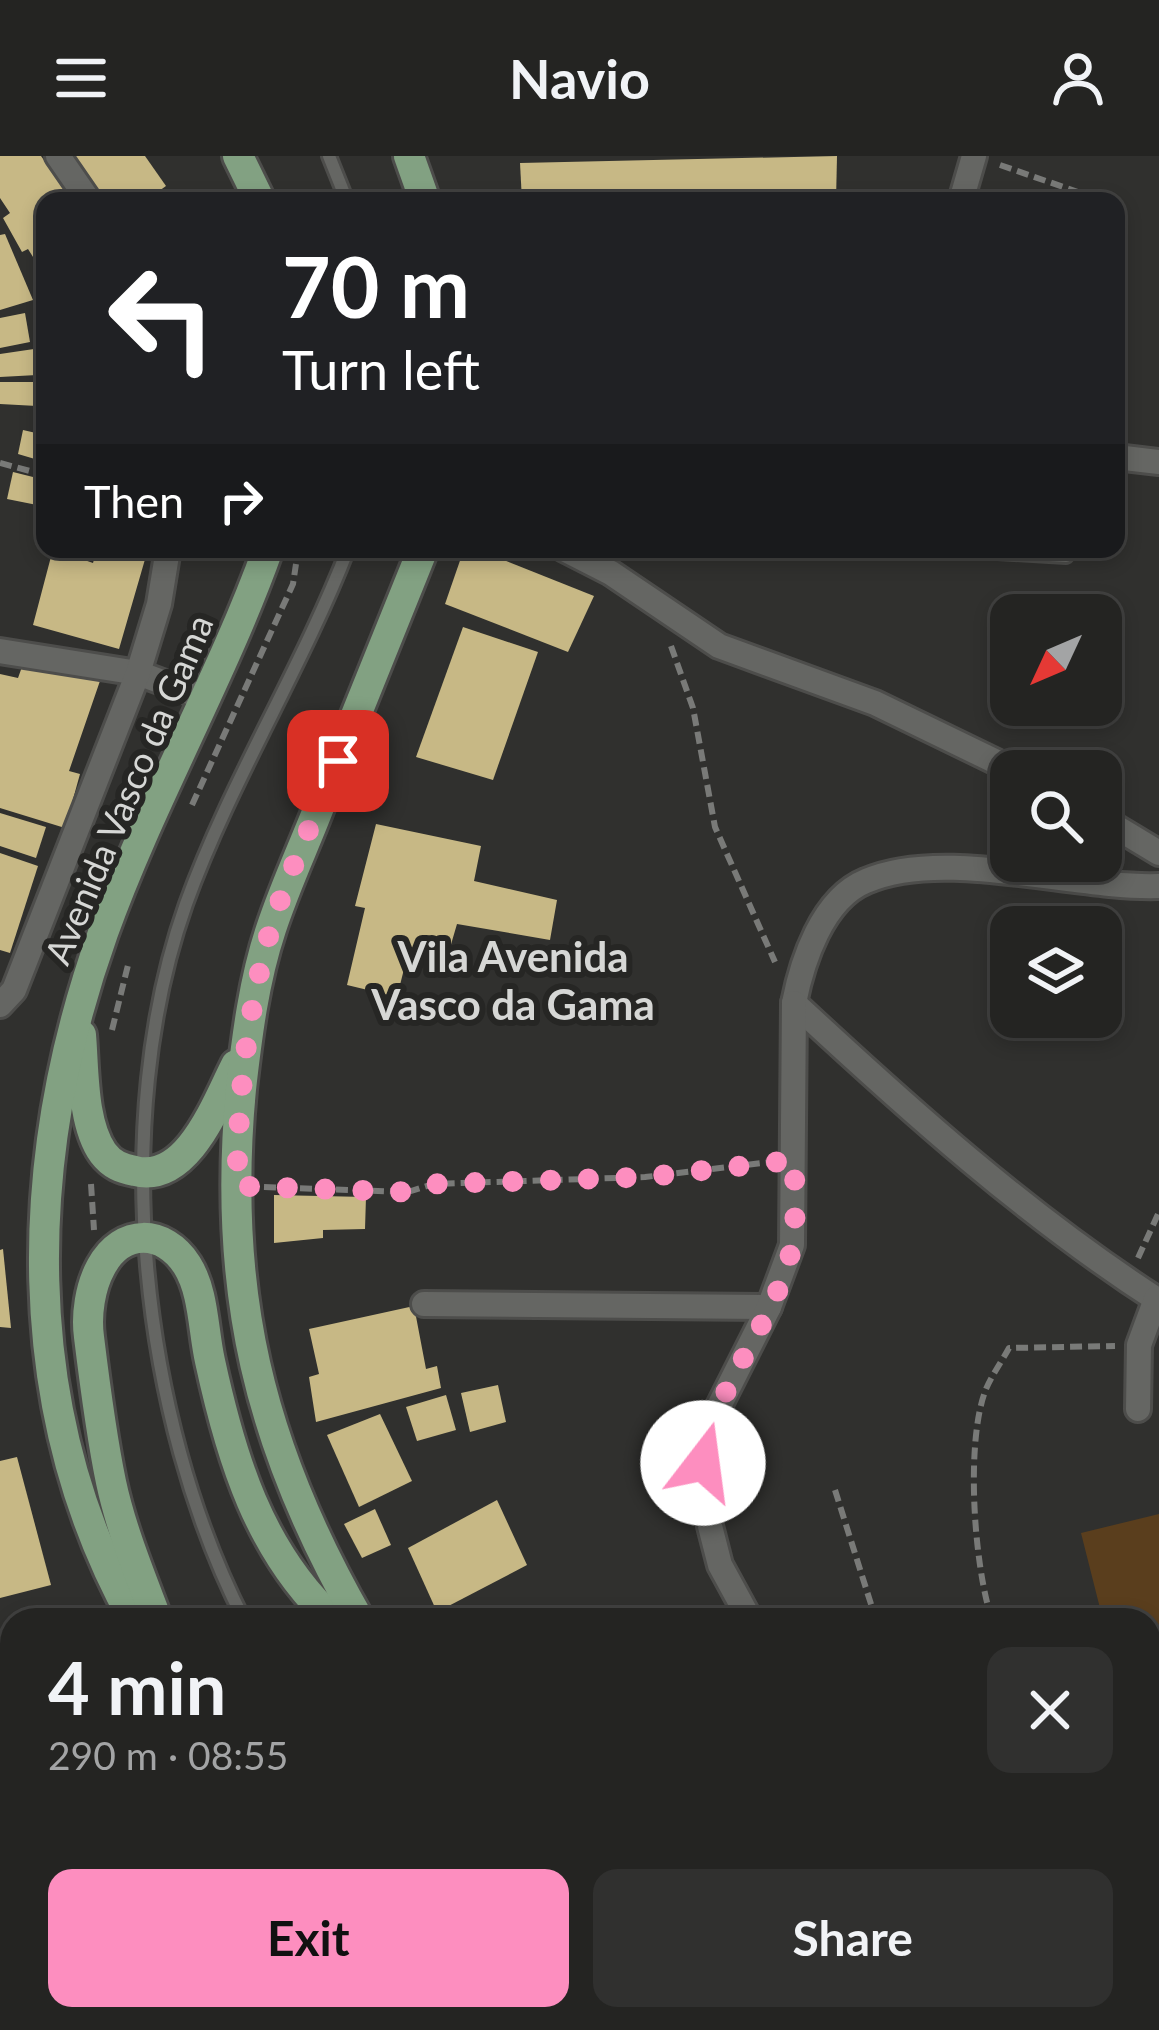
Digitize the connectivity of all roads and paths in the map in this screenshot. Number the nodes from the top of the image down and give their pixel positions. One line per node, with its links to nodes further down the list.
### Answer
1 (58, 156): 6 (street)
2 (238, 156): 7 (main road)
3 (329, 156): 8 (lane)
4 (409, 156): 9 (main road)
5 (985, 159): 10 (street); 11 (path)
6 (83, 192)
7 (256, 192)
8 (343, 192)
9 (421, 192)
10 (966, 192)
11 (1078, 192)
12 (1125, 458): 13 (street)
13 (1159, 462)
14 (0, 463): 15 (path)
15 (36, 473)
16 (166, 558): 23 (street)
17 (264, 558): 24 (main road, Avenida Vasco da Gama)
18 (344, 558): 34 (lane)
19 (419, 558): 32 (main road)
20 (582, 558): 21 (street)
21 (649, 599): 25 (street); 29 (path)
22 (0, 651): 23 (street)
23 (138, 673): 24 (street); 30 (street)
24 (205, 698): 31 (main road, Avenida Vasco da Gama)
25 (990, 759)
26 (1122, 831): 27 (street)
27 (1159, 853)
28 (1159, 886): 29 (street)
29 (794, 1004): 33 (street); 38 (street)
30 (0, 1005)
31 (79, 1011): 34 (main road); 45 (main road, Avenida Vasco da Gama)
32 (245, 1047): 34 (main road); 35 (main road)
33 (794, 1160): 35 (path); 41 (street)
34 (146, 1173): 37 (lane)
35 (237, 1186): 49 (main road)
36 (1159, 1212): 38 (path)
37 (147, 1236): 46 (main road); 47 (lane); 48 (main road)
38 (1128, 1280): 39 (street)
39 (1158, 1300): 42 (street)
40 (424, 1304): 41 (street)
41 (769, 1307): 50 (street)
42 (1138, 1345): 43 (street); 52 (path)
43 (1138, 1409)
44 (835, 1490): 51 (path)
45 (128, 1608)
46 (153, 1608)
47 (238, 1608)
48 (322, 1608)
49 (352, 1608)
50 (743, 1608)
51 (872, 1608)
52 (989, 1608)

